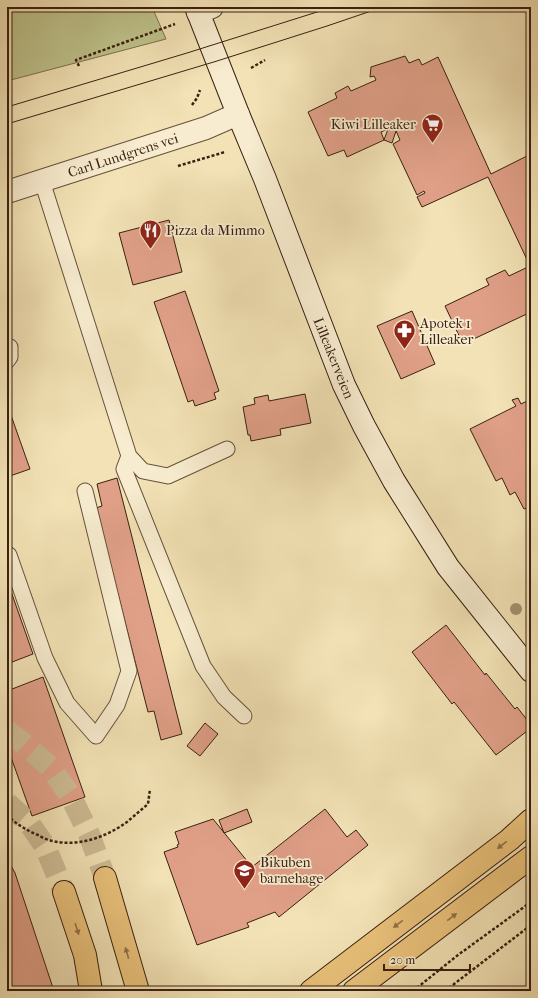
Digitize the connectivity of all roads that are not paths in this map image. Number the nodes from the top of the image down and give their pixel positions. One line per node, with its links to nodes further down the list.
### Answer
1 (202, 9): 2 (main road, Lilleakerveien)
2 (238, 114): 3 (main road, Carl Lundgrens vei); 9 (main road, Lilleakerveien)
3 (42, 181): 4 (main road, Carl Lundgrens vei); 6 (lane)
4 (7, 192)
5 (227, 449): 6 (lane)
6 (129, 456): 10 (lane)
7 (85, 491): 8 (lane)
8 (9, 555)
9 (531, 671)
10 (244, 716)
11 (531, 820): 17 (highway, one-way to 17)
12 (531, 857): 18 (highway, one-way to 12)
13 (105, 878): 16 (highway, one-way to 13)
14 (64, 892): 15 (highway, one-way to 15)
15 (91, 991)
16 (138, 991)
17 (311, 991)
18 (354, 991)

